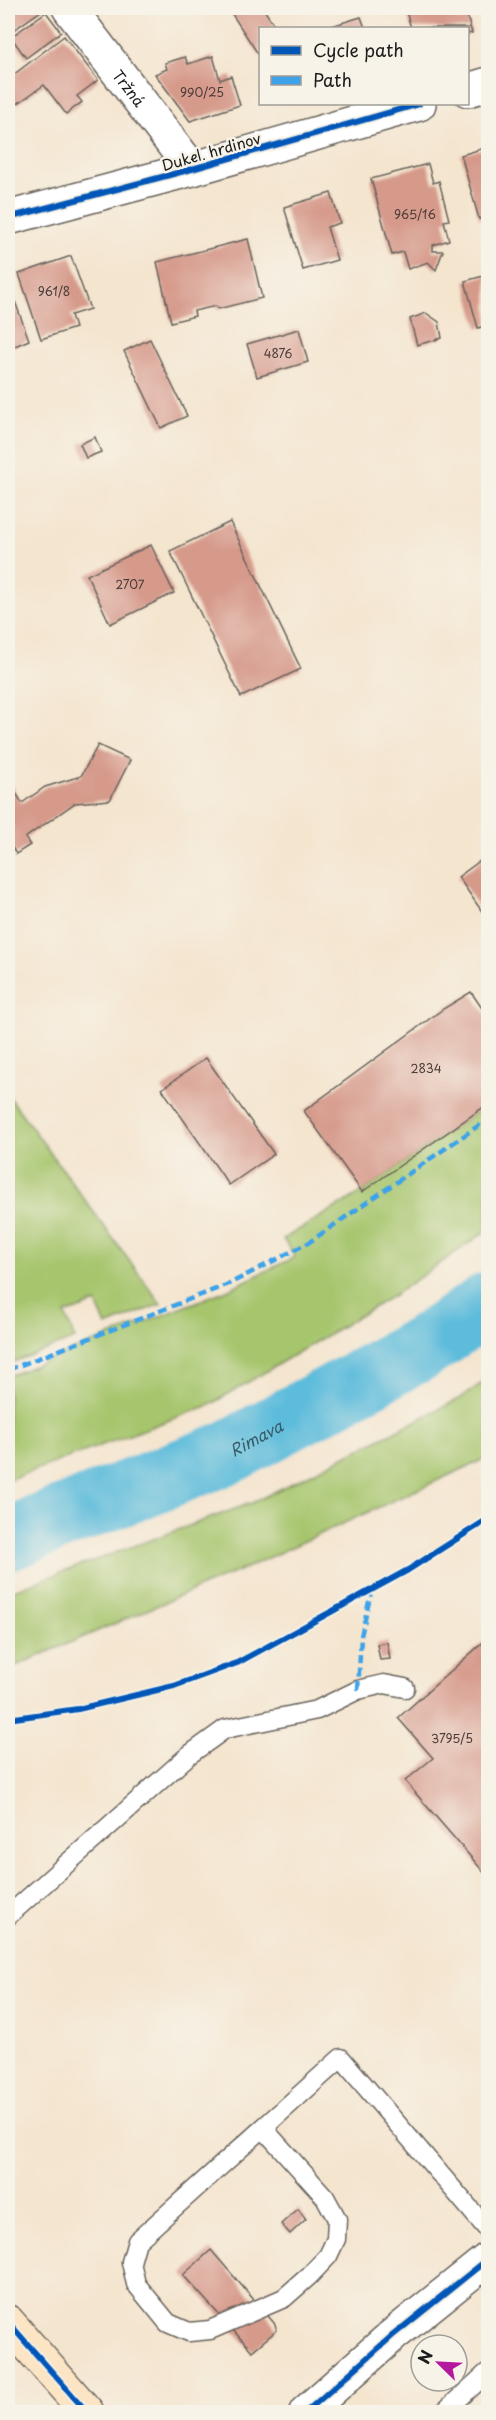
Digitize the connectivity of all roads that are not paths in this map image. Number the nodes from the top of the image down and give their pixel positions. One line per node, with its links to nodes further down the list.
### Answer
1 (69, 8): 5 (street, Tržná)
2 (489, 84): 3 (street)
3 (469, 90)
4 (416, 105): 5 (street, Dukel. hrdinov)
5 (192, 169): 6 (street, Dukel. hrdinov)
6 (8, 218)
7 (405, 1688): 8 (lane)
8 (8, 1916)
9 (263, 2128): 9 (lane); 10 (lane)
10 (489, 2230)
11 (489, 2259): 15 (street)
12 (8, 2322): 14 (street)
13 (489, 2372): 16 (lane)
14 (87, 2412)
15 (306, 2412)
16 (444, 2412)

